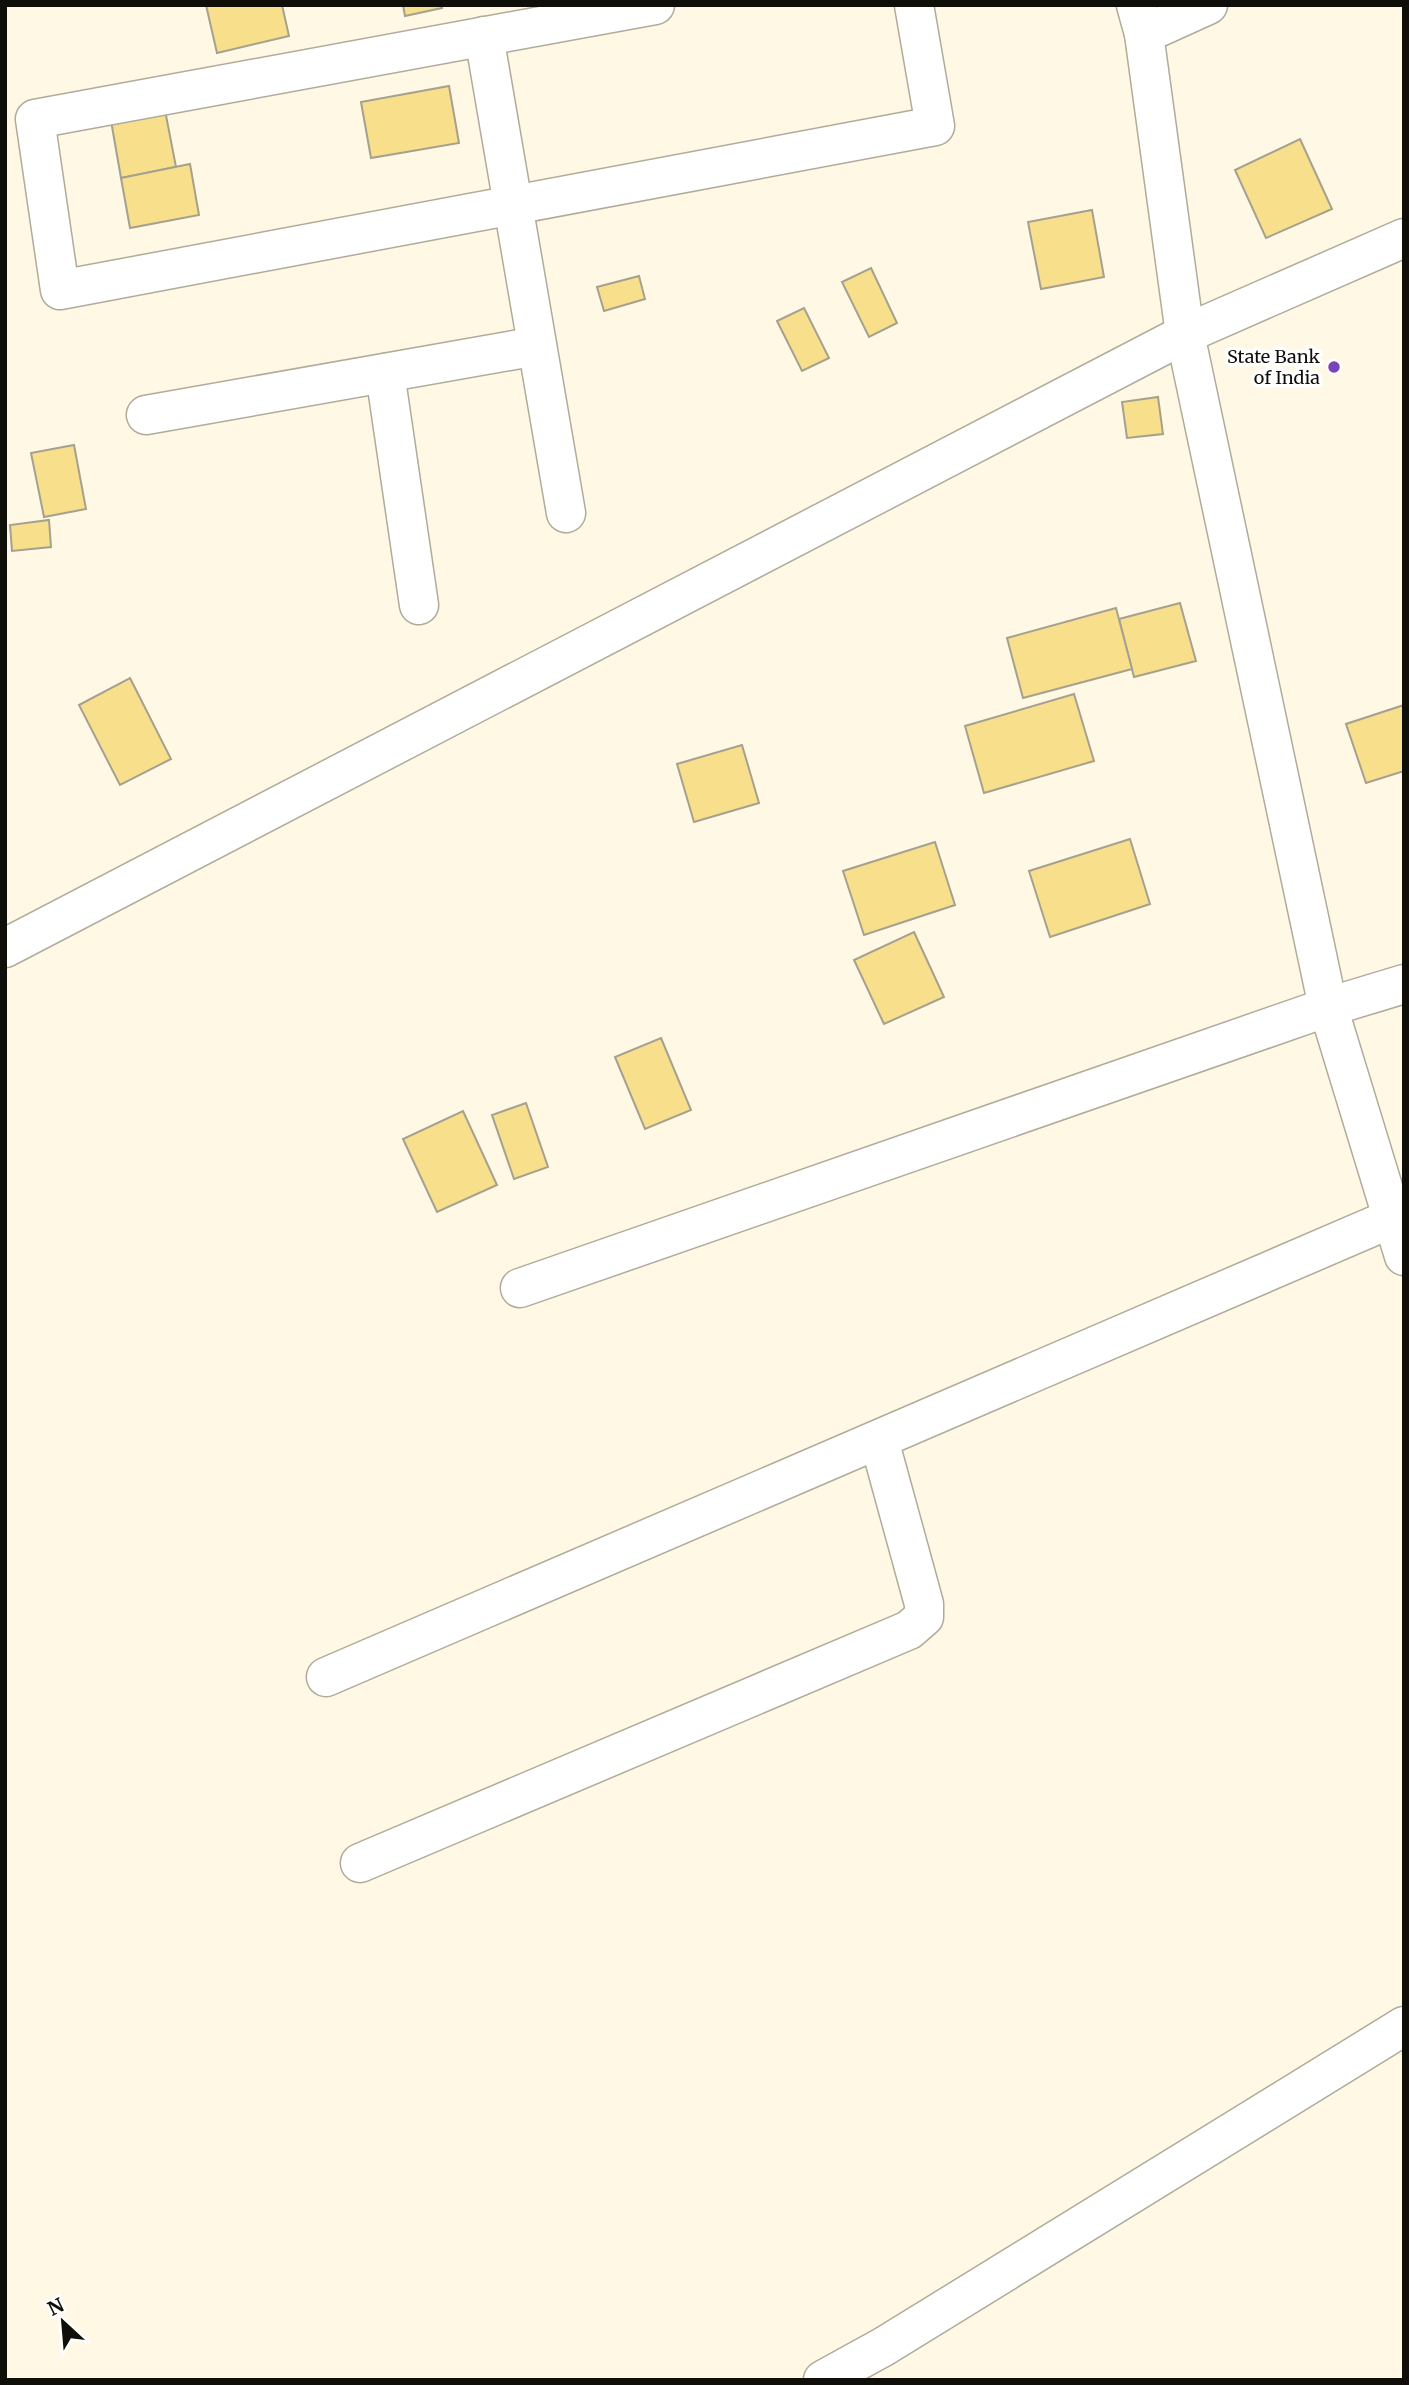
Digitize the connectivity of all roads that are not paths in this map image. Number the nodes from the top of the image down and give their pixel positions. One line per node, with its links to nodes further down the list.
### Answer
1 (914, 5): 6 (street)
2 (1209, 5): 4 (street)
3 (635, 7): 5 (street)
4 (1140, 20): 8 (street)
5 (484, 36): 6 (street); 6 (street)
6 (513, 203): 9 (street)
7 (1404, 238): 8 (street)
8 (1185, 334): 14 (street); 16 (street)
9 (537, 346): 10 (street); 12 (street)
10 (385, 373): 11 (street); 13 (street)
11 (146, 415)
12 (566, 513)
13 (419, 605)
14 (5, 948)
15 (1404, 984): 16 (street)
16 (1328, 1007): 17 (street); 19 (street)
17 (1397, 1215): 18 (street); 20 (street)
18 (1404, 1256)
19 (520, 1288)
20 (879, 1440): 21 (street); 22 (street)
21 (326, 1677)
22 (360, 1863)
23 (1404, 2026): 24 (street)
24 (822, 2380)

